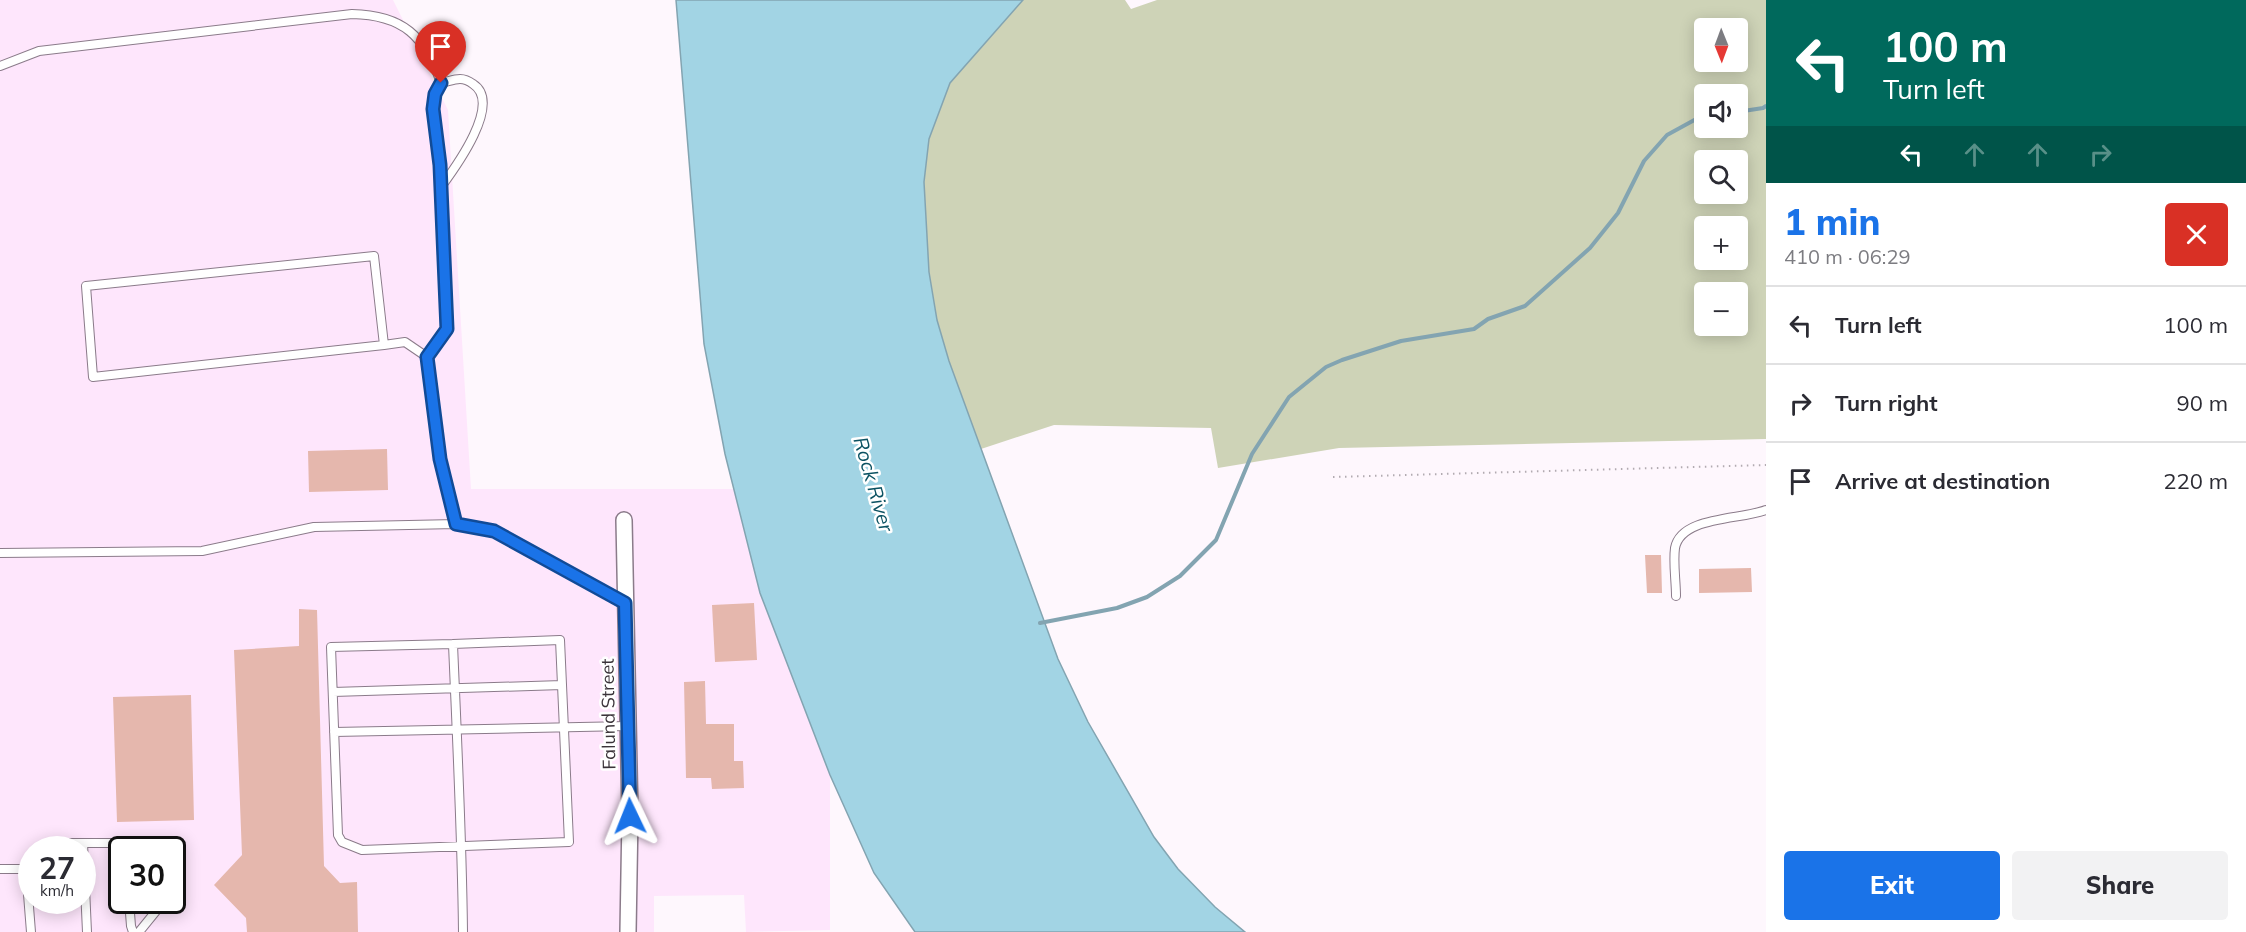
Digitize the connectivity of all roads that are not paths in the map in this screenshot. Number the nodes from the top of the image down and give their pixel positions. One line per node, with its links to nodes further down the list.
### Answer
1 (0, 66): 2 (lane)
2 (441, 83): 3 (lane); 3 (lane)
3 (441, 187): 5 (lane)
4 (384, 345): 4 (lane); 5 (lane)
5 (427, 357): 8 (lane)
6 (1766, 510): 10 (lane)
7 (624, 520): 11 (street, Falund Street)
8 (456, 524): 9 (lane); 11 (lane)
9 (0, 553)
10 (1676, 596)
11 (625, 603): 16 (street, Falund Street)
12 (453, 644): 13 (lane); 14 (lane); 15 (lane)
13 (562, 685): 14 (lane); 17 (lane)
14 (455, 690): 15 (lane); 18 (lane)
15 (333, 692): 19 (lane)
16 (628, 726): 17 (lane); 30 (street, Falund Street)
17 (564, 728): 18 (lane); 20 (lane)
18 (457, 730): 19 (lane); 20 (lane)
19 (334, 732): 20 (lane)
20 (461, 845): 29 (lane)
21 (0, 869): 25 (lane)
22 (86, 914): 26 (lane)
23 (130, 914): 27 (lane)
24 (154, 914): 28 (lane)
25 (31, 932)
26 (87, 932)
27 (133, 932)
28 (139, 932)
29 (463, 932)
30 (628, 932)

